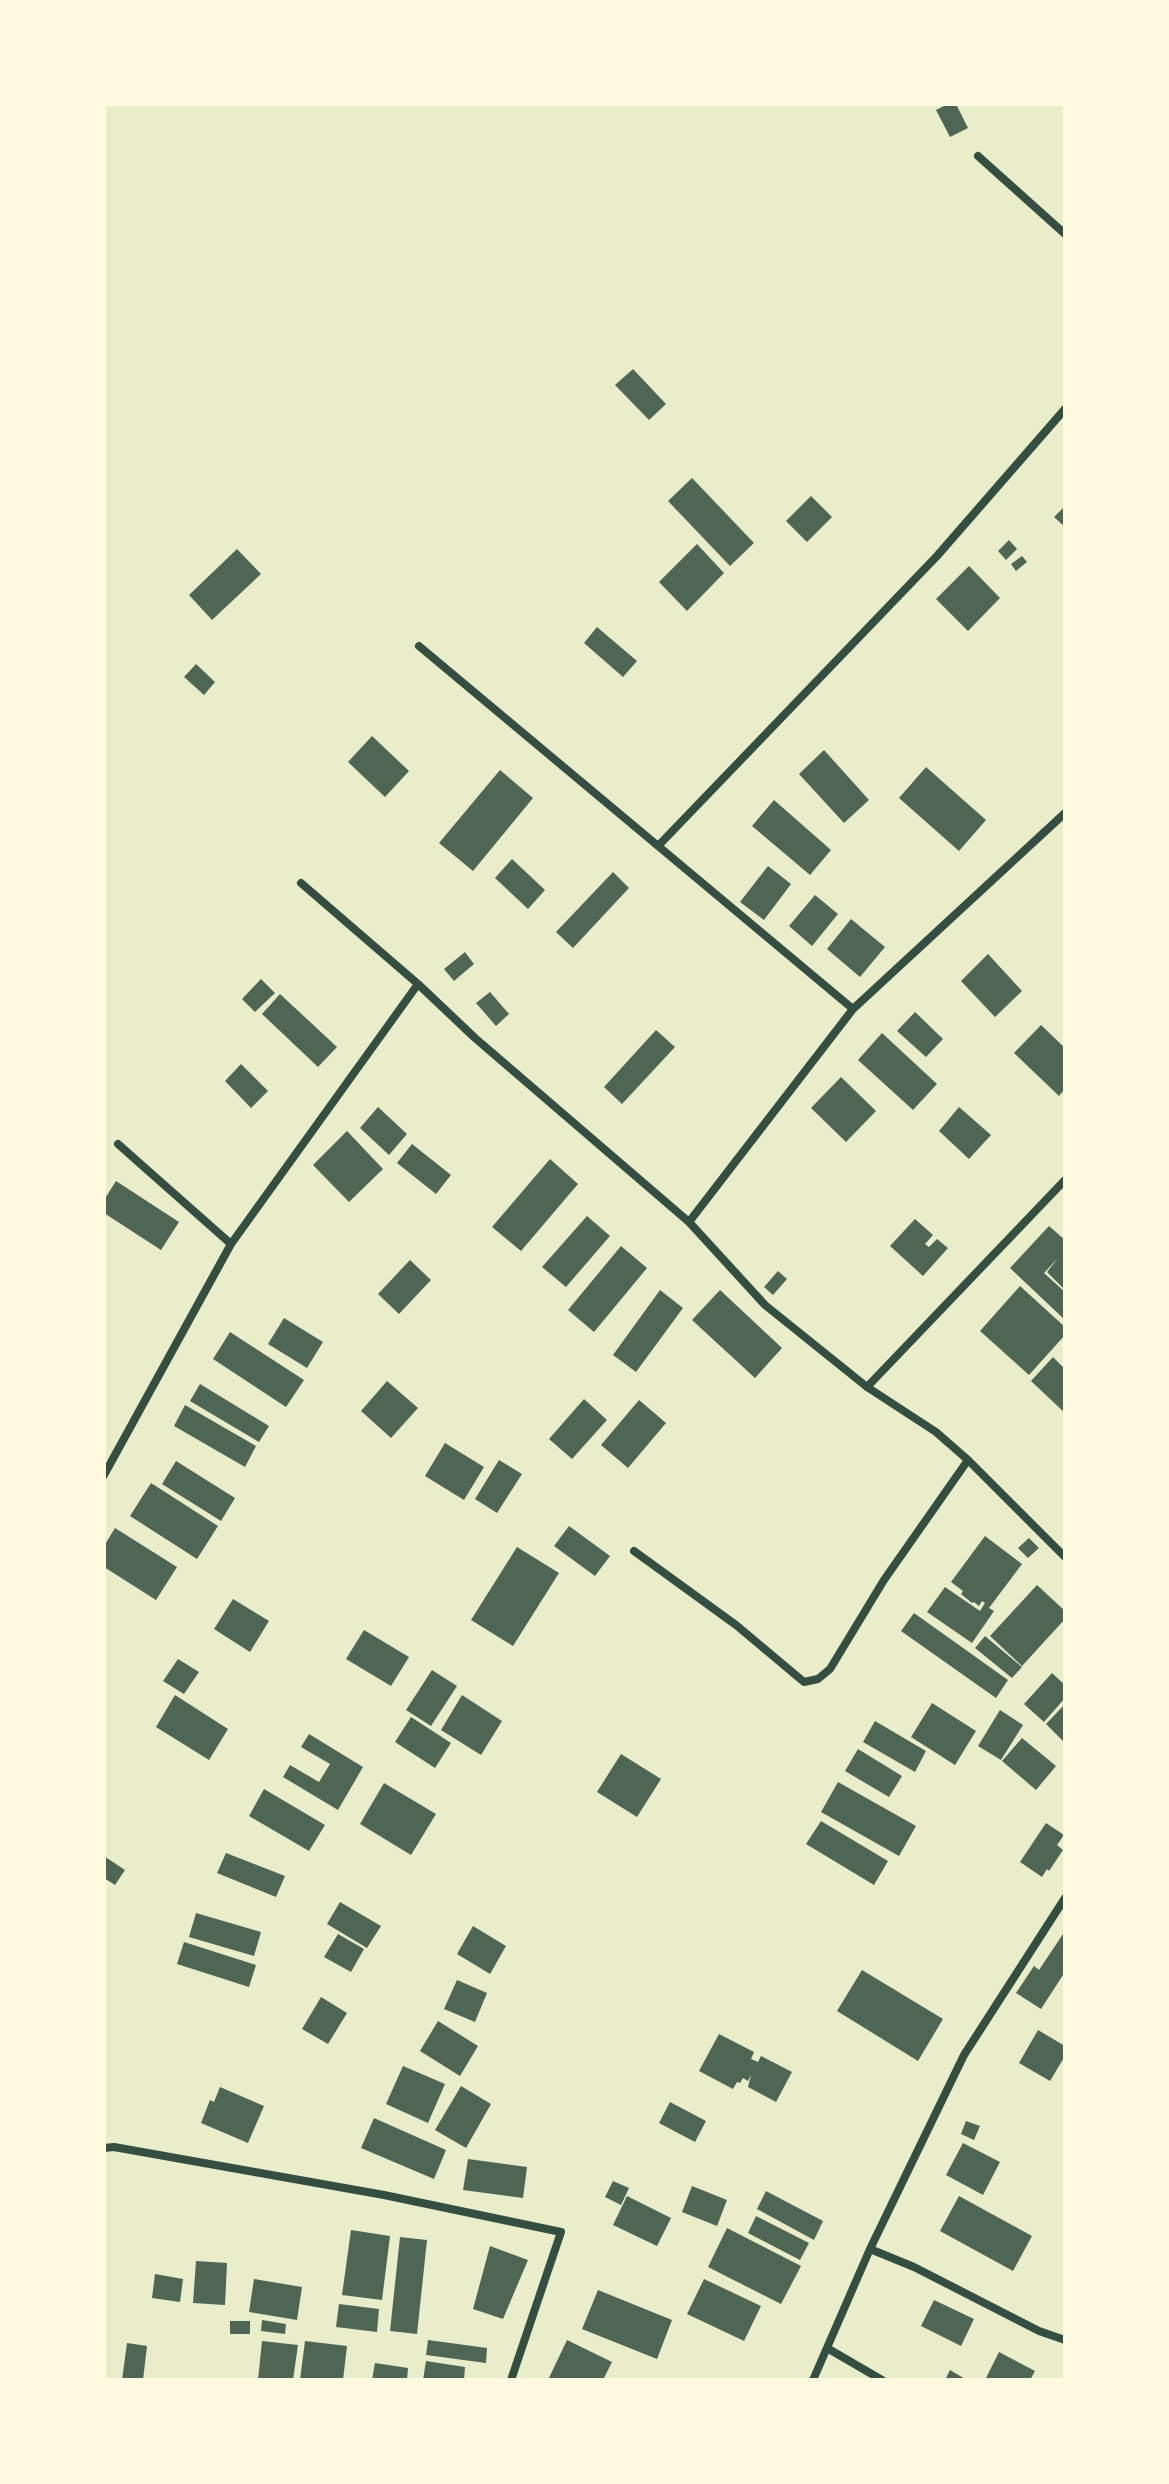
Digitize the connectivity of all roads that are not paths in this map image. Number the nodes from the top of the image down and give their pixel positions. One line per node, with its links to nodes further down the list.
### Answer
1 (978, 156): 2 (street)
2 (1065, 234)
3 (1065, 409): 6 (street)
4 (419, 646): 6 (street)
5 (1065, 813): 9 (street)
6 (659, 845): 9 (street)
7 (301, 883): 8 (street)
8 (418, 984): 12 (street); 13 (street)
9 (853, 1009): 12 (street)
10 (118, 1144): 13 (street)
11 (1065, 1180): 14 (street)
12 (689, 1222): 14 (street)
13 (231, 1244): 16 (street)
14 (867, 1387): 15 (street)
15 (968, 1460): 17 (street); 18 (street)
16 (104, 1475)
17 (634, 1551)
18 (1065, 1557)
19 (1065, 1898): 21 (street)
20 (104, 2148): 24 (street)
21 (870, 2249): 22 (street); 23 (street)
22 (1065, 2340)
23 (827, 2348): 25 (street); 26 (street)
24 (511, 2380)
25 (813, 2380)
26 (882, 2380)

